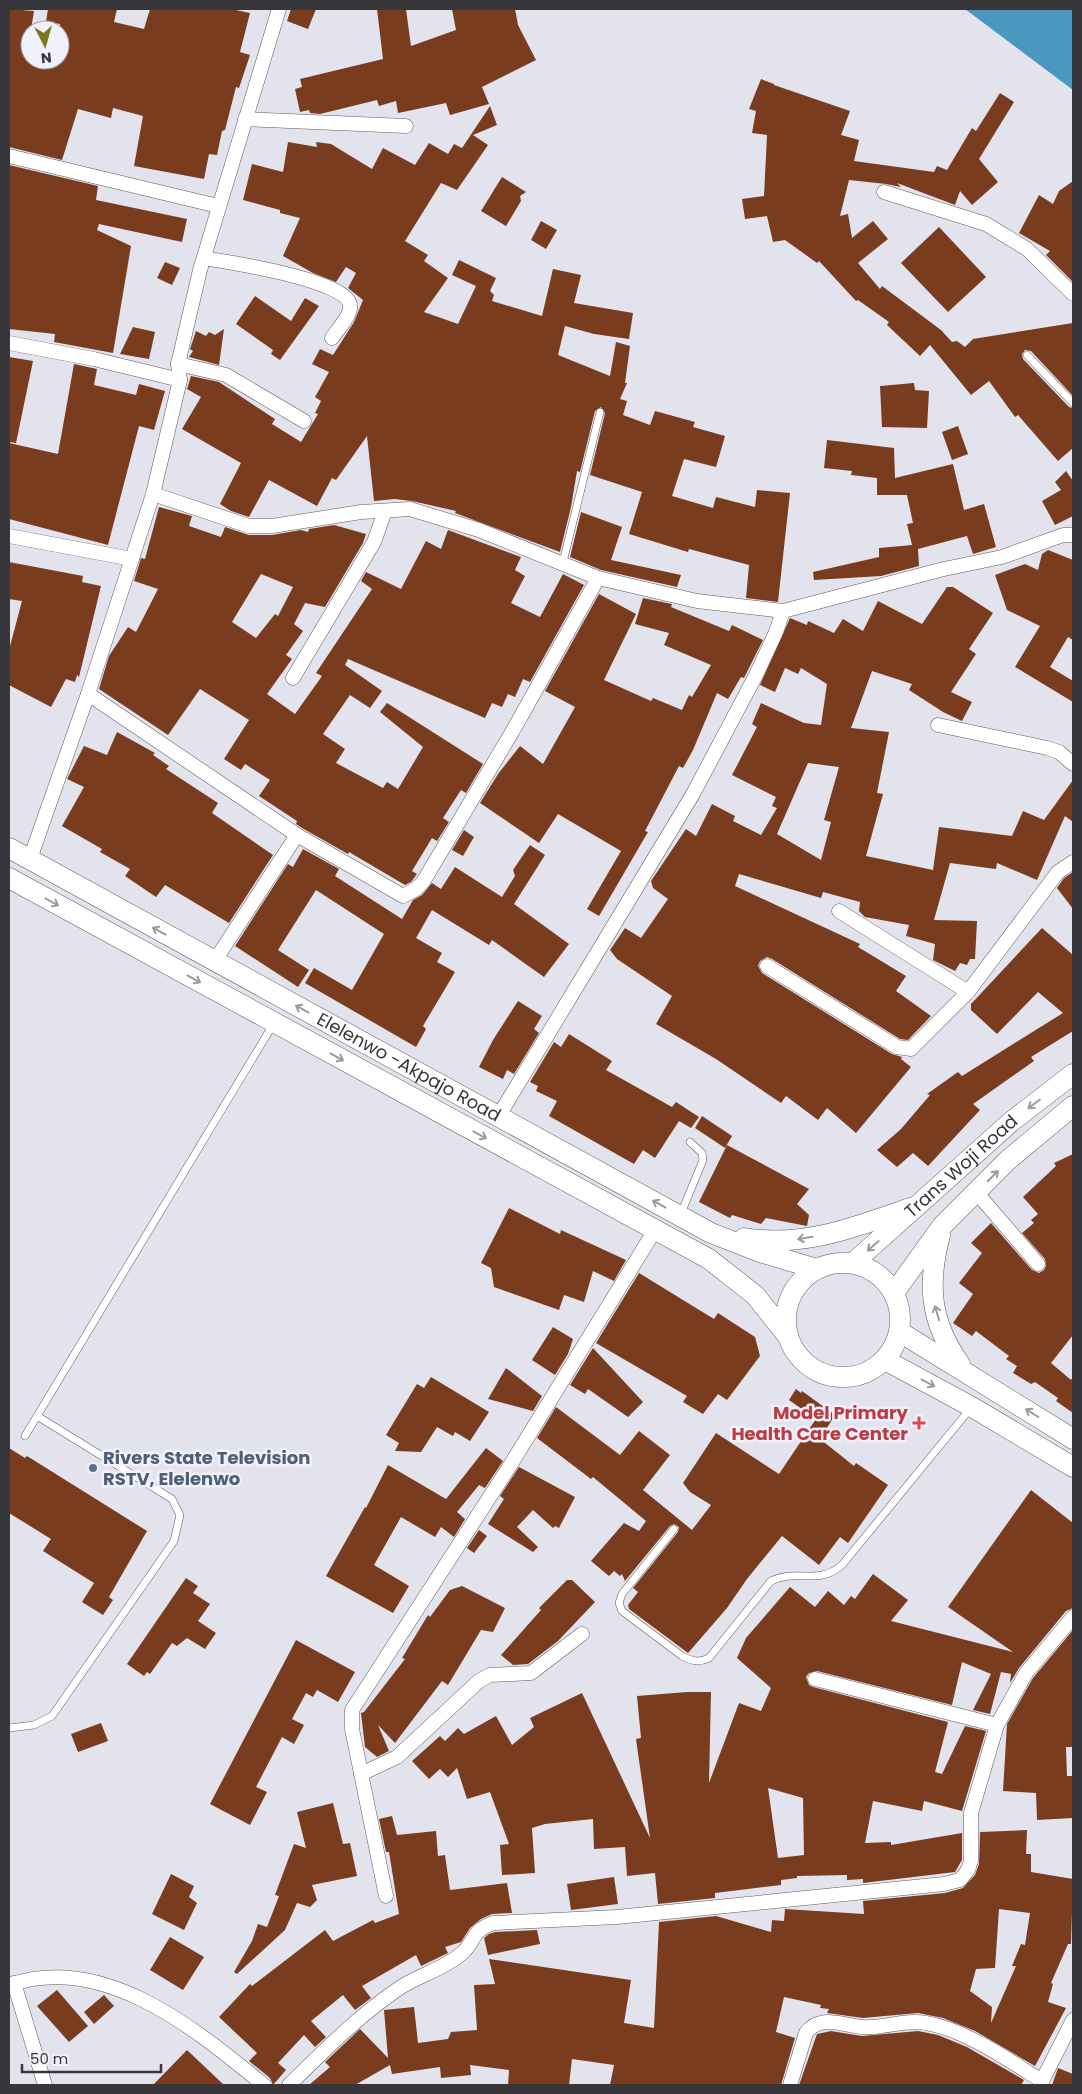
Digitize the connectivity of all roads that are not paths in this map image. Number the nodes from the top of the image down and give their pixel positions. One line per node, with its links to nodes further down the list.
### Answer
1 (279, 9): 2 (street)
2 (245, 119): 3 (street); 6 (street)
3 (406, 126)
4 (9, 156): 6 (street)
5 (884, 192): 8 (street)
6 (218, 206): 7 (street)
7 (204, 258): 9 (street); 12 (street)
8 (1073, 294)
9 (332, 338)
10 (9, 343): 13 (street)
11 (1027, 355): 14 (lane)
12 (178, 364): 13 (street); 16 (street)
13 (180, 380): 17 (street)
14 (1073, 403)
15 (600, 412): 22 (lane)
16 (304, 421)
17 (153, 494): 18 (street); 21 (street)
18 (385, 511): 22 (street); 25 (street)
19 (1073, 535): 24 (street)
20 (9, 536): 21 (street)
21 (132, 559): 26 (street)
22 (563, 562): 23 (street)
23 (598, 578): 24 (street); 29 (street)
24 (783, 611): 41 (street)
25 (293, 678)
26 (88, 694): 29 (street); 31 (street)
27 (938, 725): 28 (street)
28 (1073, 764)
29 (297, 835): 35 (street)
30 (9, 848): 31 (main road, Elelenwo -Akpajo Road)
31 (30, 859): 35 (main road, Elelenwo -Akpajo Road, one-way to 31)
32 (1073, 862): 37 (street)
33 (9, 878): 38 (main road, Elelenwo -Akpajo Road, one-way to 38)
34 (839, 911): 37 (street)
35 (214, 962): 41 (main road, Elelenwo -Akpajo Road, one-way to 35)
36 (767, 966): 37 (street)
37 (968, 992)
38 (274, 1023): 47 (main road, Elelenwo -Akpajo Road, one-way to 47); 58 (lane)
39 (1073, 1074): 44 (main road, Trans Woji Road, one-way to 44)
40 (1073, 1106): 43 (main road, Trans Woji Road, one-way to 40)
41 (498, 1117): 45 (main road, Elelenwo -Akpajo Road, one-way to 41)
42 (690, 1142): 45 (lane)
43 (976, 1192): 46 (main road, Trans Woji Road); 50 (street)
44 (919, 1205): 48 (main road, one-way to 48); 49 (main road, Trans Woji Road, one-way to 49)
45 (680, 1216): 48 (main road, Elelenwo -Akpajo Road)
46 (942, 1226): 52 (main road, Trans Woji Road); 56 (main road, one-way to 46)
47 (655, 1230): 54 (main road, Elelenwo -Akpajo Road); 68 (street)
48 (711, 1233): 51 (main road, Elelenwo -Akpajo Road)
49 (853, 1263): 51 (main road); 52 (main road)
50 (1038, 1264)
51 (817, 1269): 54 (main road)
52 (894, 1293): 53 (main road)
53 (900, 1332): 55 (main road); 56 (main road)
54 (786, 1334): 55 (main road)
55 (885, 1360): 57 (main road, one-way to 57)
56 (966, 1371): 60 (main road, one-way to 56)
57 (972, 1407): 61 (main road); 62 (lane)
58 (38, 1416): 59 (lane); 67 (lane)
59 (25, 1436)
60 (1073, 1439)
61 (1073, 1466)
62 (674, 1529)
63 (1073, 1617): 66 (street)
64 (582, 1634): 68 (street)
65 (814, 1679): 66 (street)
66 (997, 1725): 75 (street)
67 (9, 1728)
68 (361, 1774): 69 (street)
69 (386, 1896)
70 (11, 1984): 73 (street); 74 (street)
71 (1073, 2020): 72 (street)
72 (1041, 2083): 76 (street)
73 (45, 2085)
74 (264, 2085)
75 (289, 2085)
76 (790, 2085)

